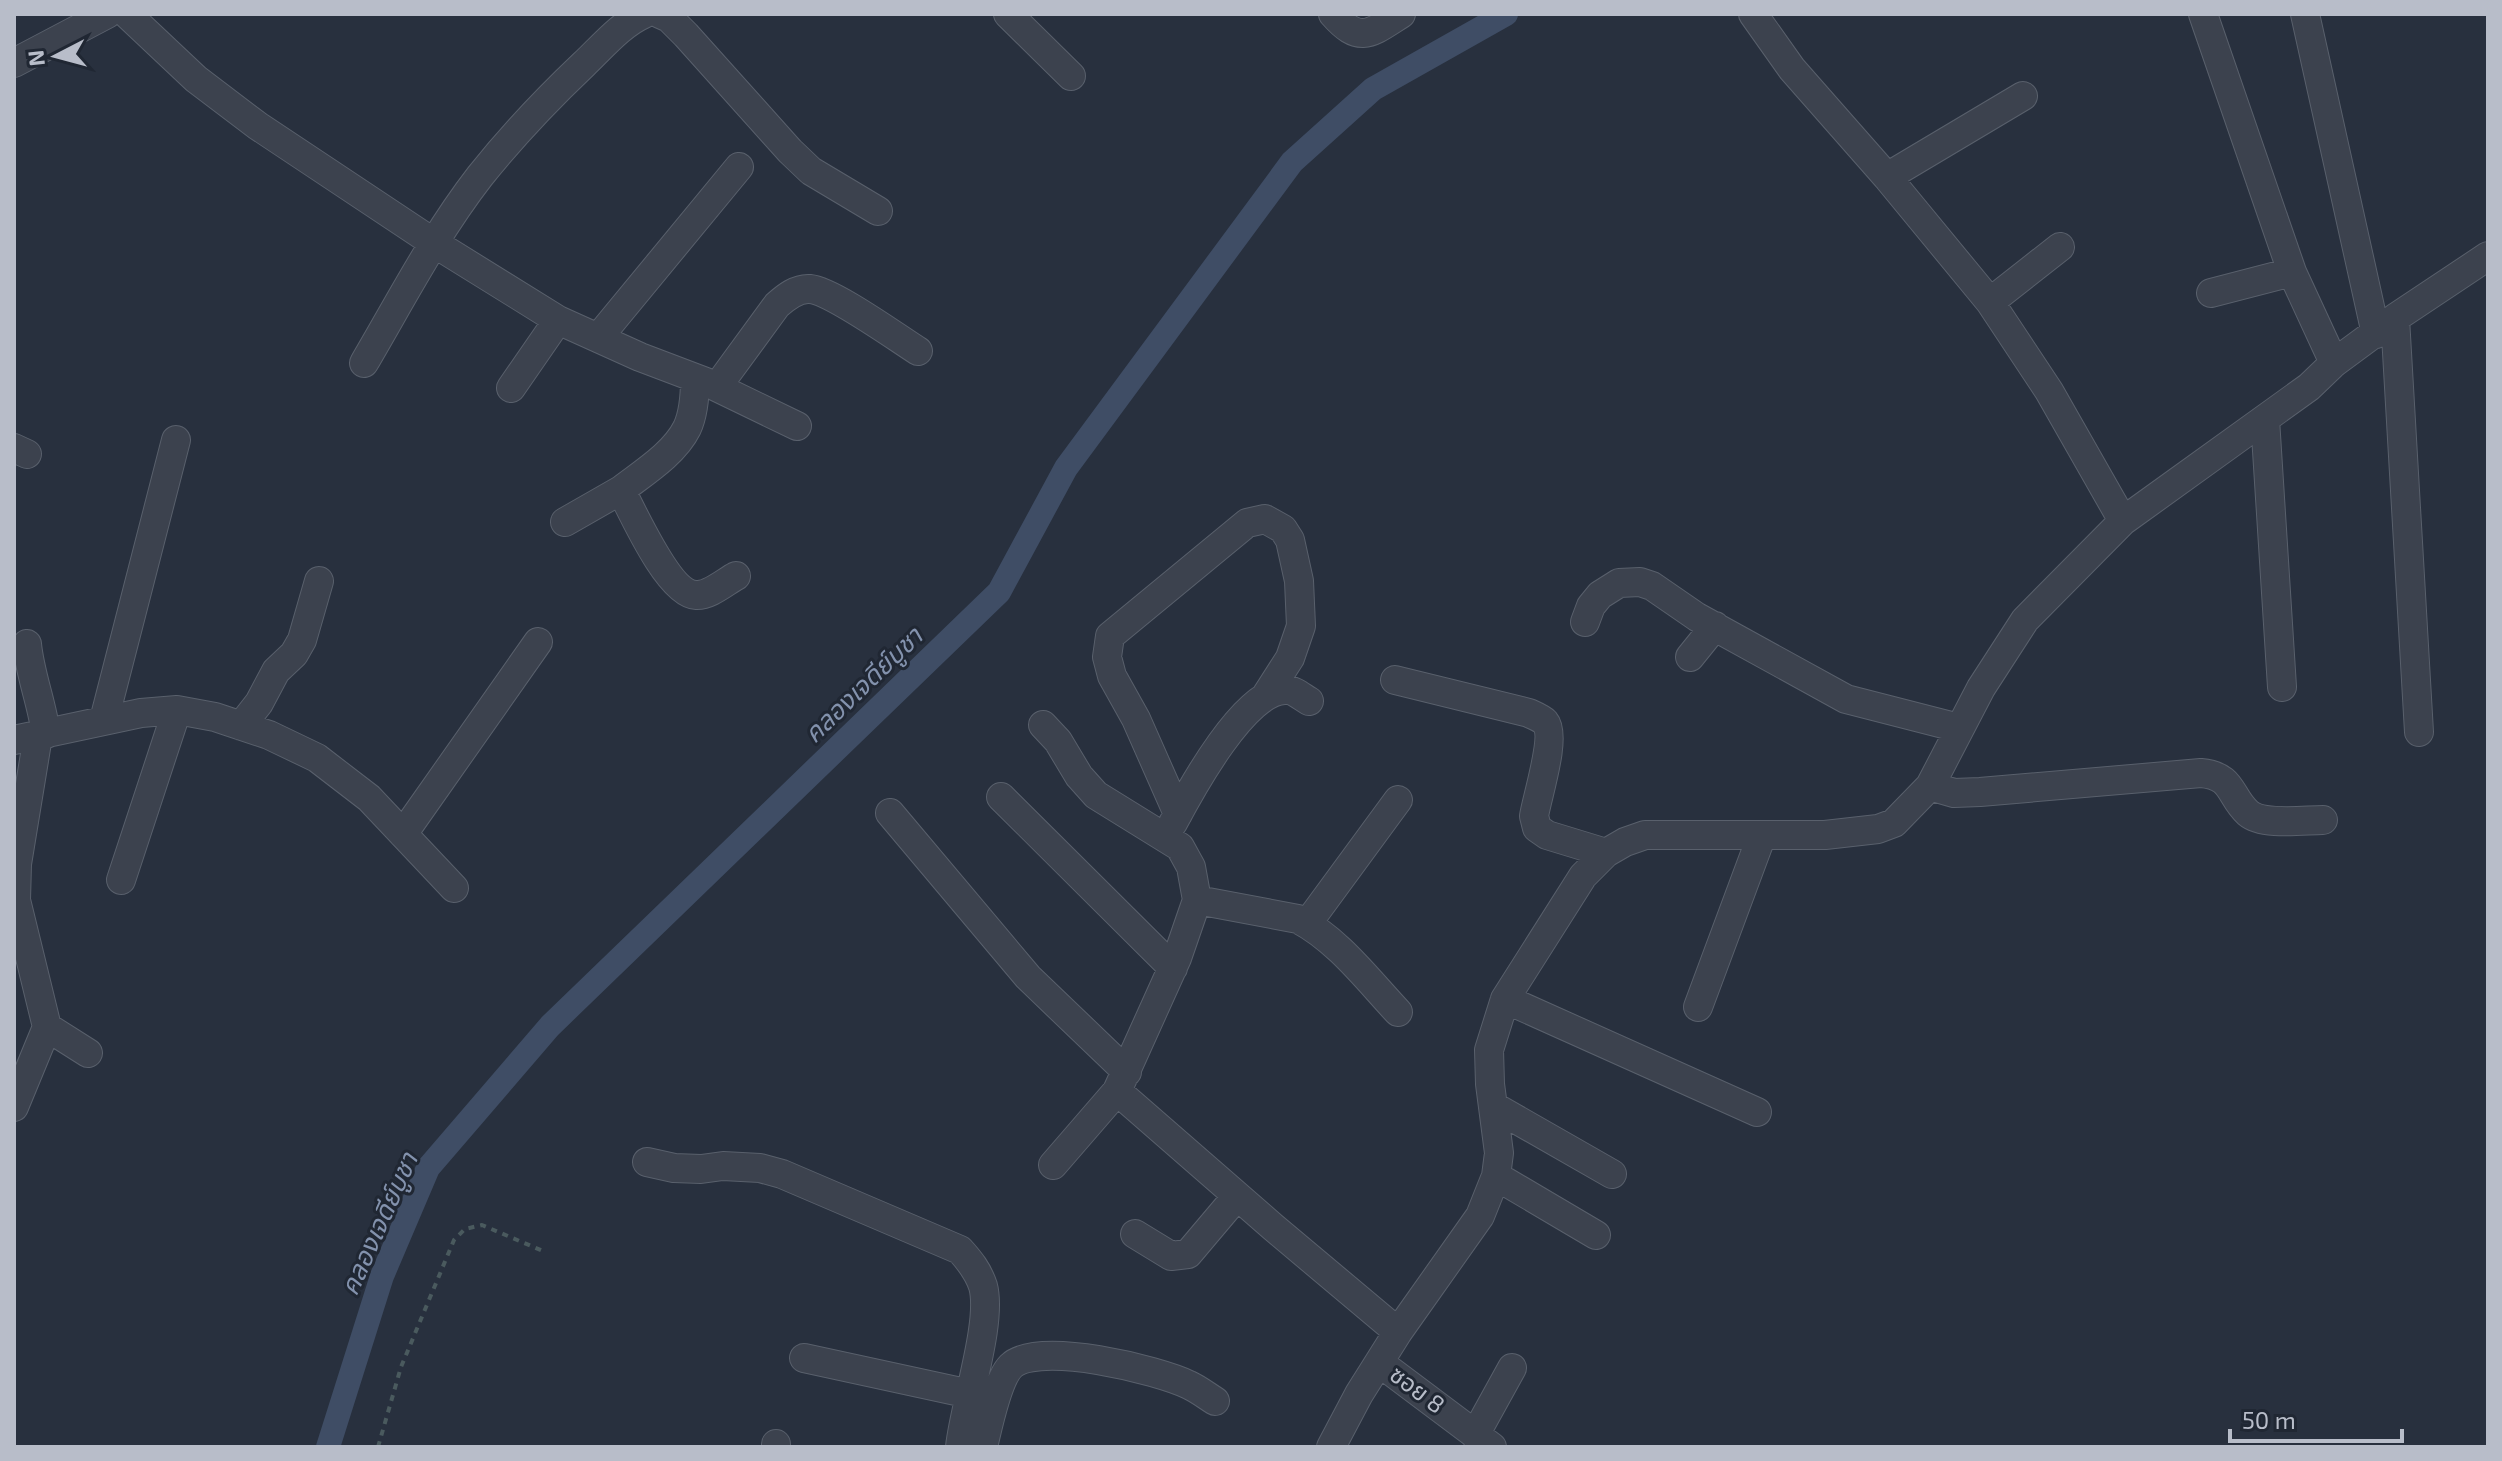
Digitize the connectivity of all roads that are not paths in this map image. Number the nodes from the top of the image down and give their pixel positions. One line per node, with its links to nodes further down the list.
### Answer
1 (110, 14): 10 (street); 16 (street)
2 (644, 14): 16 (street)
3 (660, 14): 15 (street)
4 (1008, 14): 11 (street)
5 (1333, 14): 6 (street)
6 (1401, 14)
7 (1753, 14): 14 (street)
8 (2203, 14): 19 (street)
9 (2305, 14): 23 (street)
10 (14, 63)
11 (1071, 76)
12 (2023, 96): 14 (street)
13 (739, 167): 24 (street)
14 (1887, 177): 21 (street)
15 (878, 211)
16 (434, 243): 22 (street); 26 (street)
17 (2060, 247): 21 (street)
18 (2488, 256): 23 (street)
19 (2292, 272): 20 (street); 27 (street)
20 (2211, 293)
21 (1990, 302): 34 (street)
22 (558, 320): 24 (street); 29 (street)
23 (2386, 326): 27 (street); 52 (street)
24 (598, 338): 28 (street)
25 (918, 351): 28 (street)
26 (364, 363)
27 (2334, 363): 30 (street)
28 (706, 382): 31 (street); 33 (street)
29 (511, 388)
30 (2265, 419): 34 (street); 44 (street)
31 (797, 426)
32 (176, 440): 48 (street)
33 (621, 490): 35 (street); 36 (street)
34 (2123, 521): 51 (street)
35 (565, 522)
36 (736, 576)
37 (319, 581): 50 (street)
38 (1585, 622): 39 (street)
39 (1715, 626): 42 (street); 51 (street)
40 (538, 642): 60 (street)
41 (27, 644): 53 (street)
42 (1690, 657)
43 (1395, 680): 62 (street)
44 (2282, 687)
45 (1265, 697): 46 (street); 59 (street); 59 (street)
46 (1309, 701)
47 (177, 710): 48 (street); 50 (street); 63 (street)
48 (104, 720): 53 (street)
49 (1043, 725): 59 (street)
50 (241, 726): 60 (street)
51 (1959, 728): 54 (street)
52 (2419, 732)
53 (33, 737): 71 (street)
54 (1930, 786): 58 (street); 61 (street)
55 (1001, 797): 67 (street)
56 (1398, 800): 66 (street)
57 (890, 813): 73 (street)
58 (2323, 820)
59 (1171, 826): 65 (street)
60 (403, 834): 64 (street)
61 (1762, 835): 62 (street); 69 (street)
62 (1606, 853): 68 (street)
63 (121, 880)
64 (454, 888)
65 (1197, 900): 66 (street); 67 (street)
66 (1307, 924): 70 (street)
67 (1173, 968): 73 (street)
68 (1505, 999): 74 (street); 76 (street)
69 (1698, 1007)
70 (1398, 1012)
71 (47, 1027): 72 (street); 75 (street)
72 (88, 1053)
73 (1122, 1082): 78 (street); 81 (street)
74 (1493, 1106): 79 (street); 80 (street)
75 (14, 1107)
76 (1757, 1112)
77 (647, 1162): 88 (street)
78 (1053, 1165)
79 (1612, 1174)
80 (1496, 1176): 83 (street); 84 (street)
81 (1237, 1196): 82 (street); 84 (street)
82 (1135, 1234)
83 (1596, 1235)
84 (1398, 1332): 86 (street)
85 (804, 1358): 88 (street)
86 (1380, 1363): 90 (street, ซอย 8); 93 (street)
87 (1512, 1368): 90 (street)
88 (970, 1394): 91 (street)
89 (1215, 1401): 92 (street)
90 (1483, 1441)
91 (960, 1447)
92 (983, 1447)
93 (1331, 1447)

